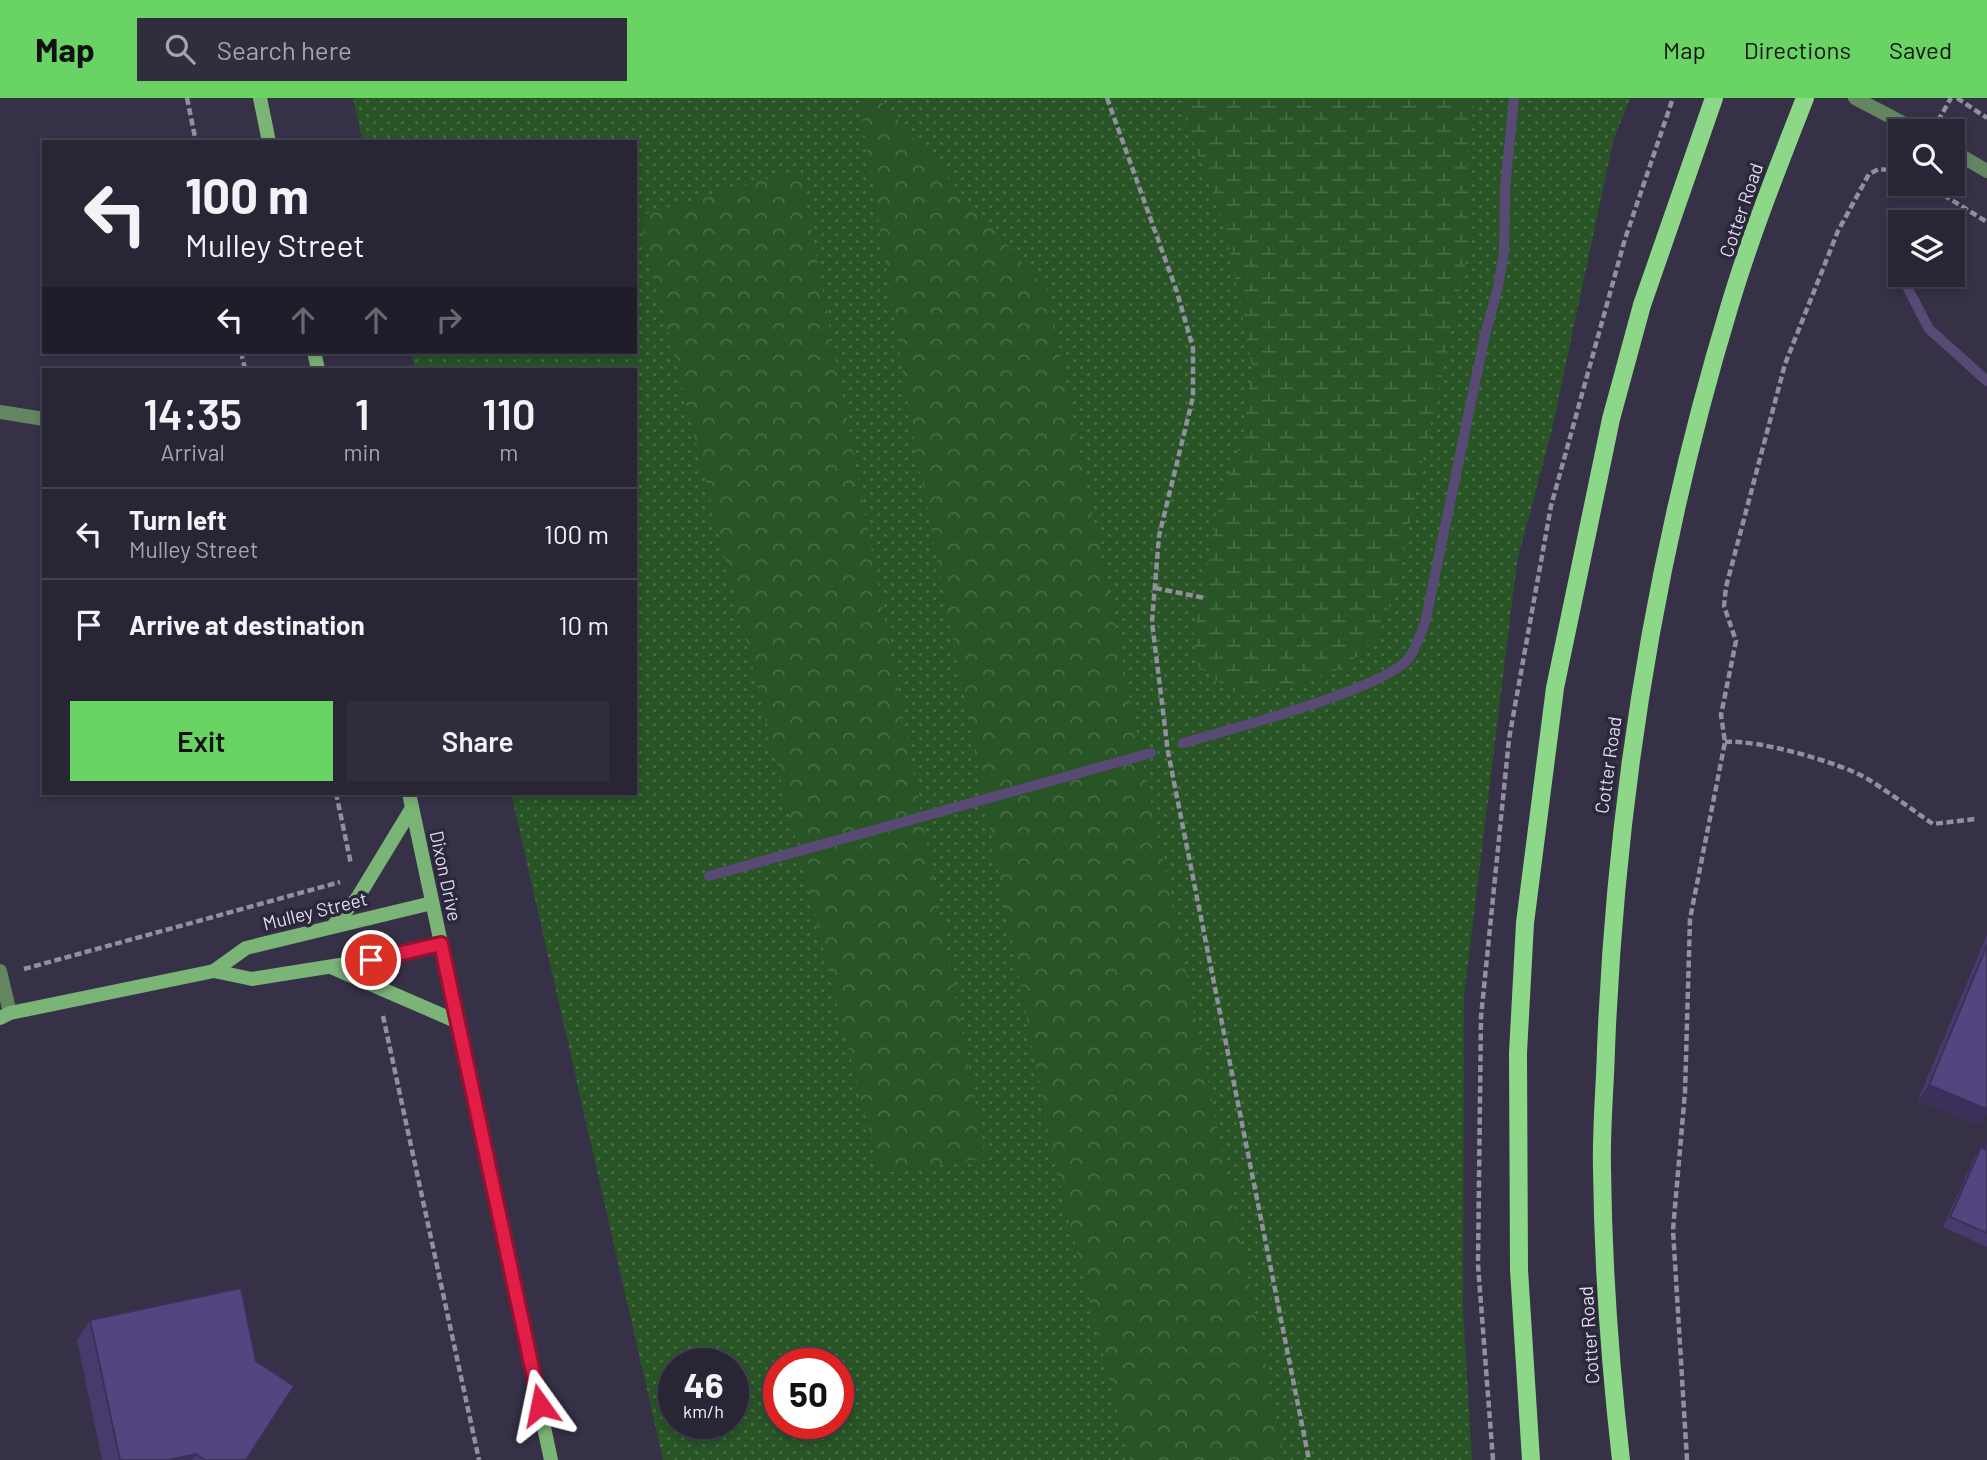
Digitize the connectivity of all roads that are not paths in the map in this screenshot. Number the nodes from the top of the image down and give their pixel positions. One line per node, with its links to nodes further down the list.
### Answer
1 (260, 98): 6 (main road)
2 (1714, 98): 22 (main road)
3 (1805, 98): 23 (main road, Cotter Road)
4 (1855, 98): 5 (street)
5 (1895, 119)
6 (269, 140)
7 (1965, 158): 8 (street)
8 (1987, 171)
9 (0, 412): 10 (street)
10 (42, 419)
11 (409, 795): 12 (main road, Dixon Drive)
12 (412, 808): 13 (main road, Dixon Drive); 14 (main road)
13 (432, 903): 14 (main road, Mulley Street); 15 (main road, Dixon Drive)
14 (332, 926): 17 (main road, Mulley Street)
15 (441, 944): 16 (main road, Mulley Street); 20 (main road, Dixon Drive)
16 (331, 967): 17 (main road, Mulley Street); 20 (main road)
17 (214, 971): 19 (main road, Mulley Street)
18 (0, 973): 19 (street, Mulley Street)
19 (5, 1016)
20 (458, 1022): 21 (main road, Dixon Drive)
21 (551, 1460)
22 (1531, 1460)
23 (1620, 1460)

